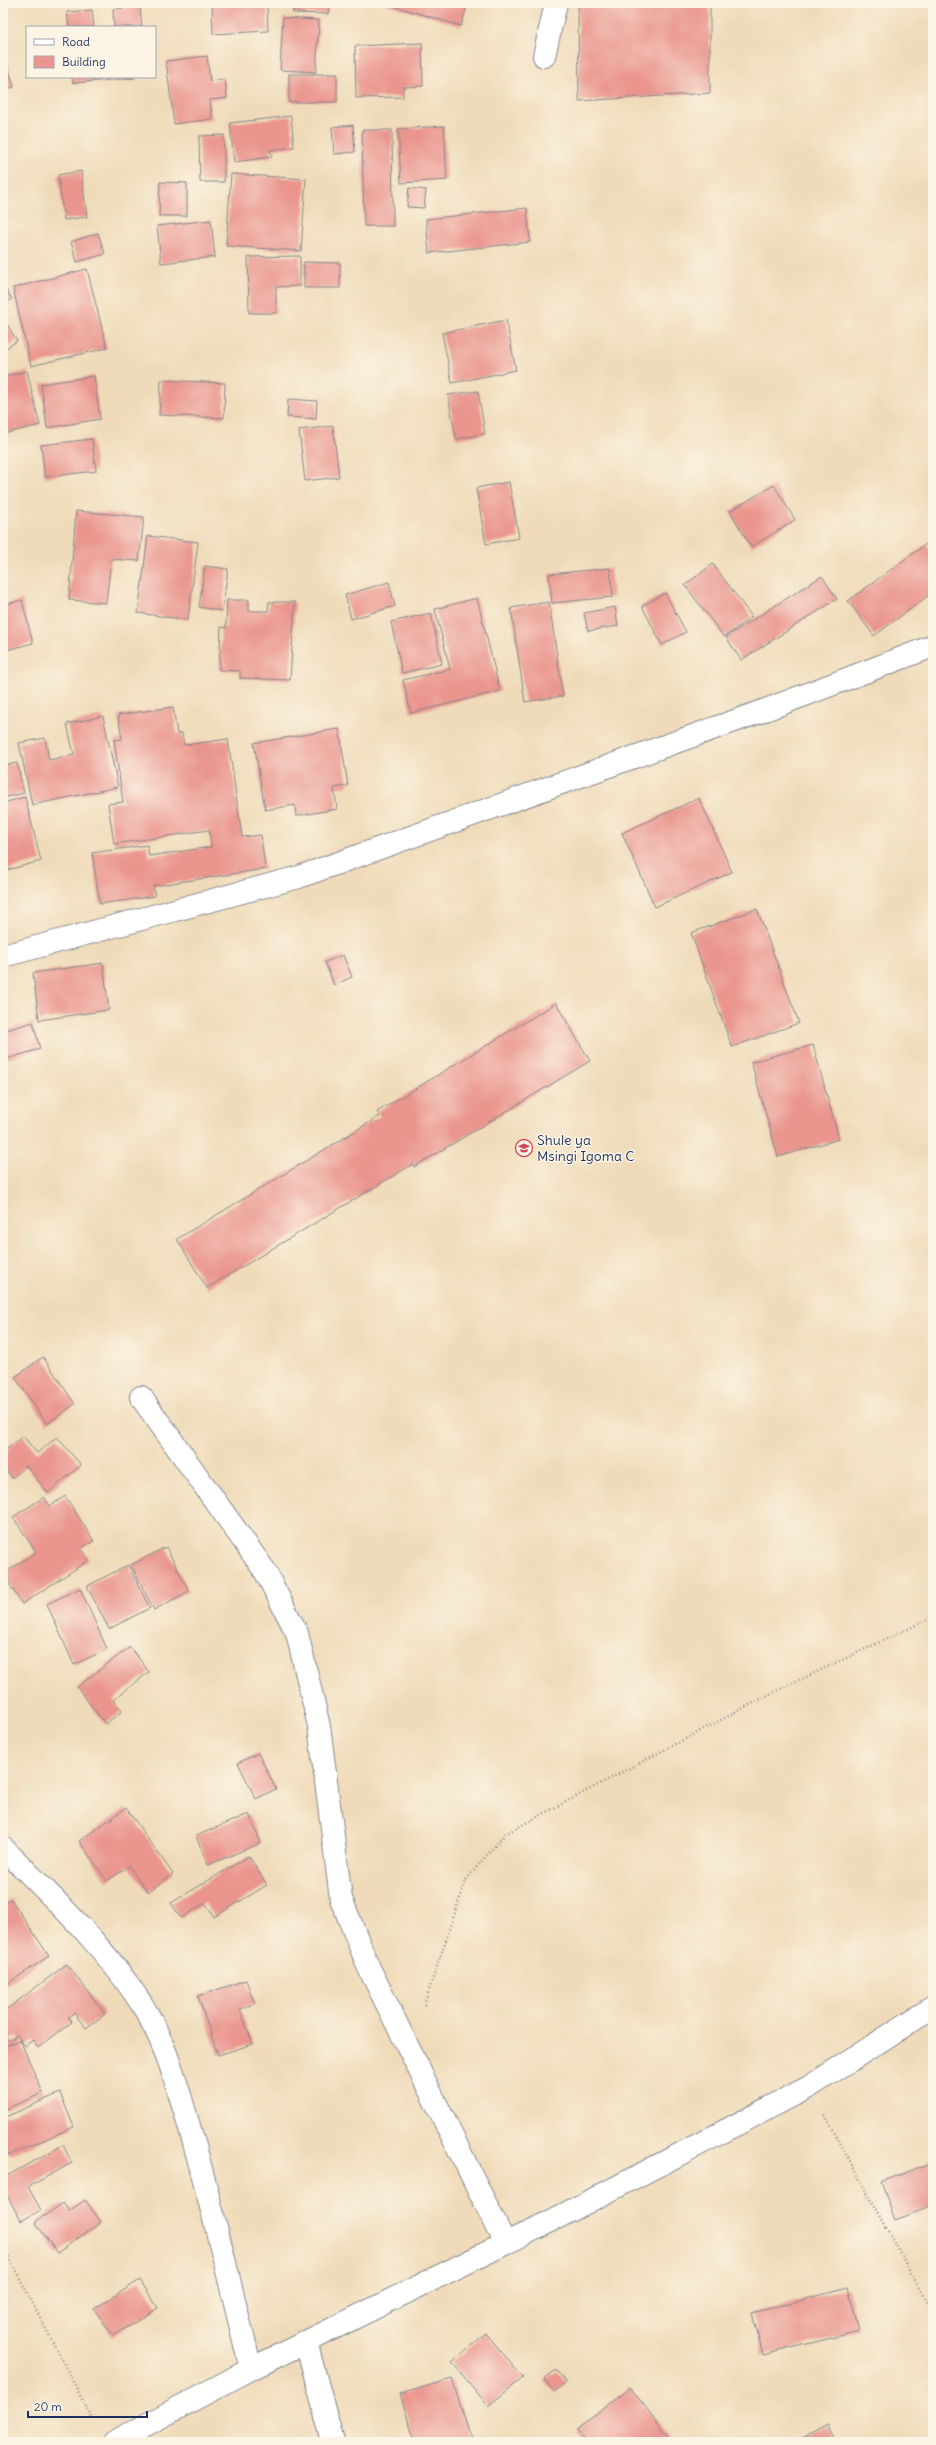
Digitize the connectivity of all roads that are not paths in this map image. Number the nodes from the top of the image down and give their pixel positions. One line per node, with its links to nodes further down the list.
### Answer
1 (556, 3): 2 (street)
2 (544, 56)
3 (933, 646): 4 (street)
4 (3, 956)
5 (140, 1397): 8 (street)
6 (3, 1848): 10 (street)
7 (933, 2007): 8 (street)
8 (505, 2243): 9 (street)
9 (306, 2342): 10 (street); 12 (street)
10 (251, 2368): 11 (street)
11 (114, 2442)
12 (333, 2442)

